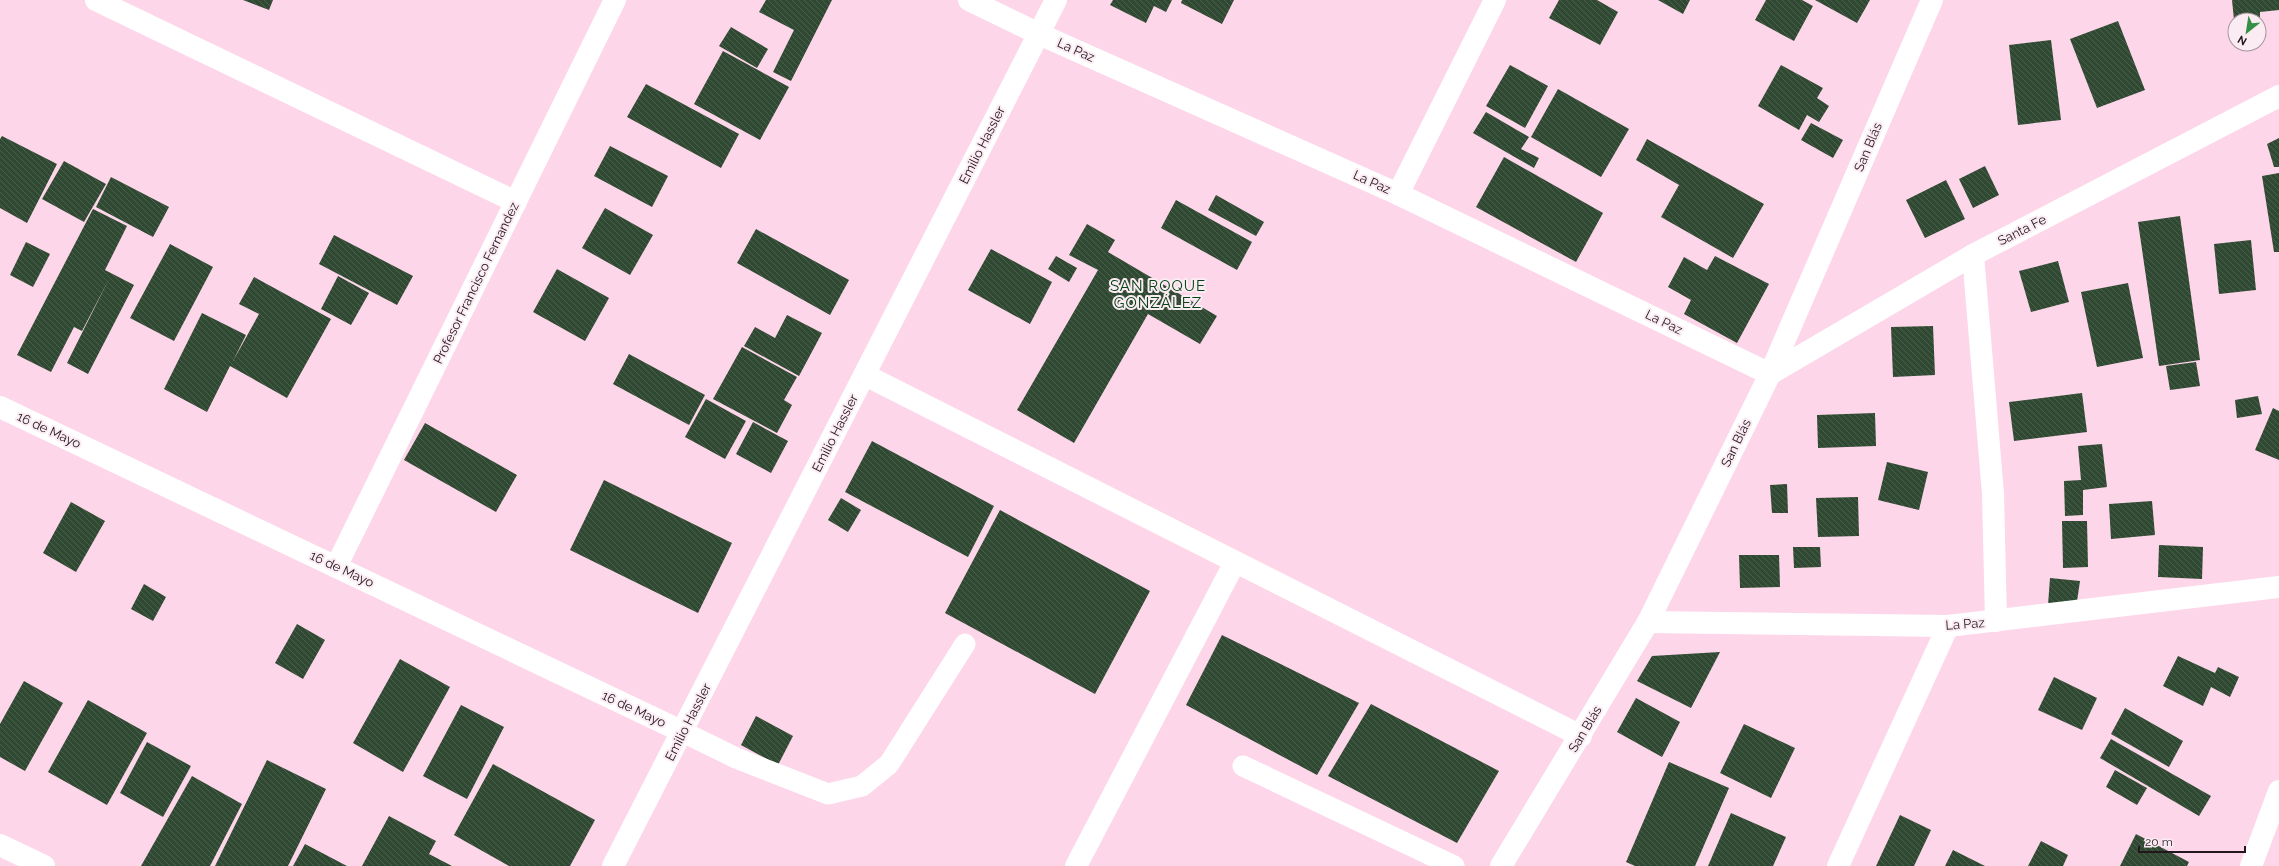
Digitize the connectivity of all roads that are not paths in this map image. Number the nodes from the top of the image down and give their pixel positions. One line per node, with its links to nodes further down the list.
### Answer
1 (96, 0): 10 (street)
2 (615, 0): 10 (street, Profesor Francisco Fernandez)
3 (969, 0): 7 (street, La Paz)
4 (1056, 0): 7 (street, Emilio Hassler)
5 (1495, 0): 9 (street)
6 (1932, 0): 12 (street, San Blás)
7 (1039, 34): 9 (street, La Paz); 13 (street, Emilio Hassler)
8 (2279, 96): 11 (street, Santa Fe)
9 (1398, 194): 12 (street, La Paz)
10 (516, 202): 16 (street, Profesor Francisco Fernandez)
11 (1973, 255): 12 (street, Santa Fe); 18 (street)
12 (1770, 374): 19 (street, San Blás)
13 (865, 375): 15 (street); 22 (street, Emilio Hassler)
14 (0, 407): 16 (street, 16 de Mayo)
15 (1235, 562): 23 (street); 29 (street)
16 (336, 567): 22 (street, 16 de Mayo)
17 (2279, 587): 18 (street, La Paz)
18 (1996, 621): 20 (street, La Paz)
19 (1648, 622): 20 (street, La Paz); 23 (street, San Blás)
20 (1948, 626): 32 (street)
21 (965, 644): 22 (lane)
22 (683, 732): 28 (street, Emilio Hassler)
23 (1581, 736): 31 (street, San Blás)
24 (1243, 766): 30 (lane)
25 (2279, 791): 33 (street)
26 (0, 845): 27 (street)
27 (44, 866)
28 (614, 866)
29 (1076, 866)
30 (1454, 866)
31 (1501, 866)
32 (1838, 866)
33 (2252, 866)

